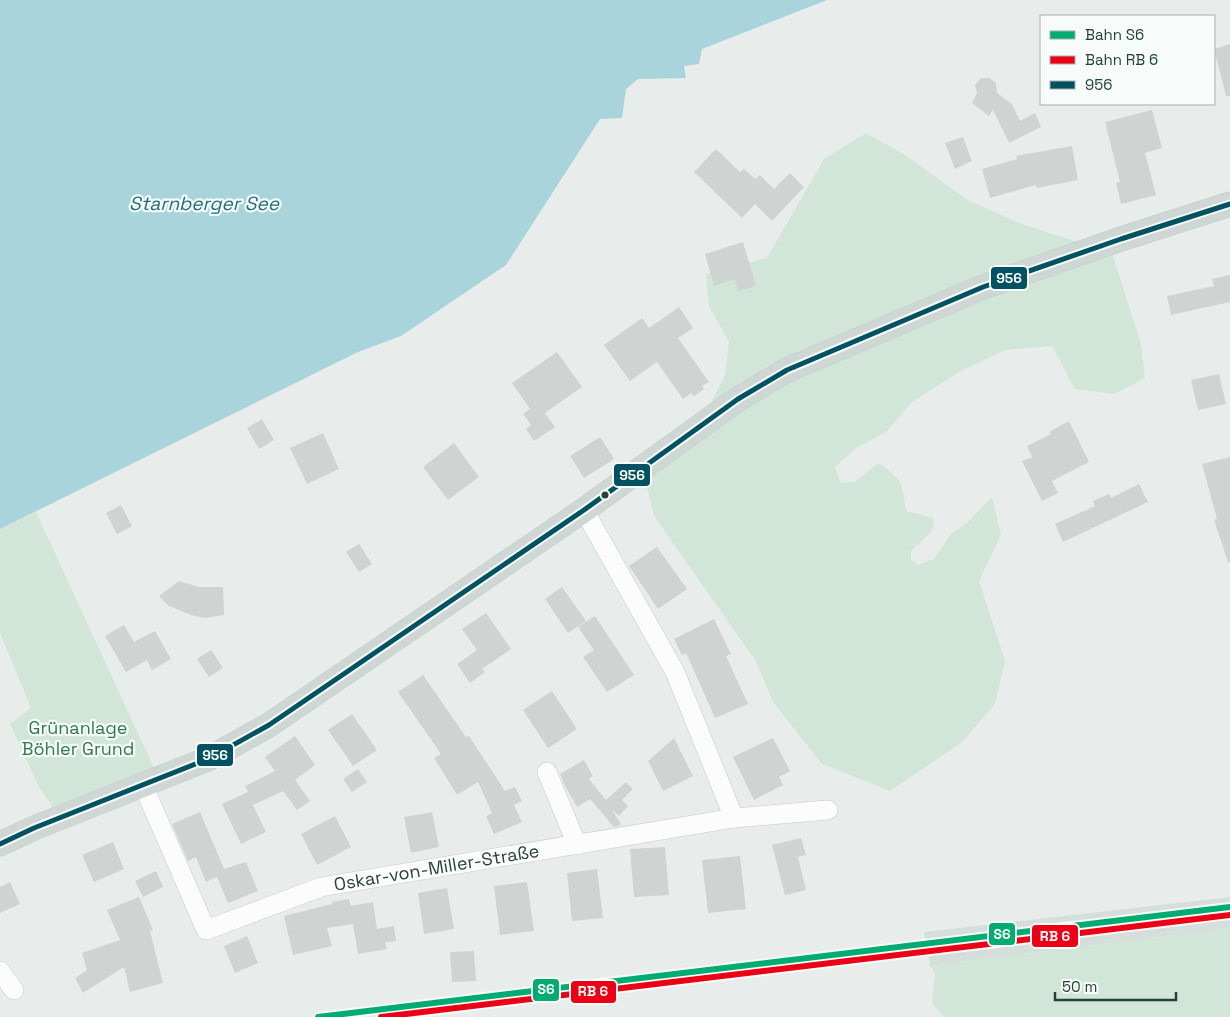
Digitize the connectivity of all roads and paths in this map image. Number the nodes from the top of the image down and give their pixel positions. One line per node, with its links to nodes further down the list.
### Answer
1 (1230, 204): 2 (main road)
2 (584, 510): 4 (main road); 6 (street)
3 (547, 772): 8 (street)
4 (144, 785): 7 (main road); 8 (street, Oskar-von-Miller-Straße)
5 (828, 810): 6 (street, Oskar-von-Miller-Straße)
6 (734, 818): 8 (street, Oskar-von-Miller-Straße)
7 (0, 844)
8 (577, 845)
9 (0, 971): 10 (street)
10 (14, 990)

